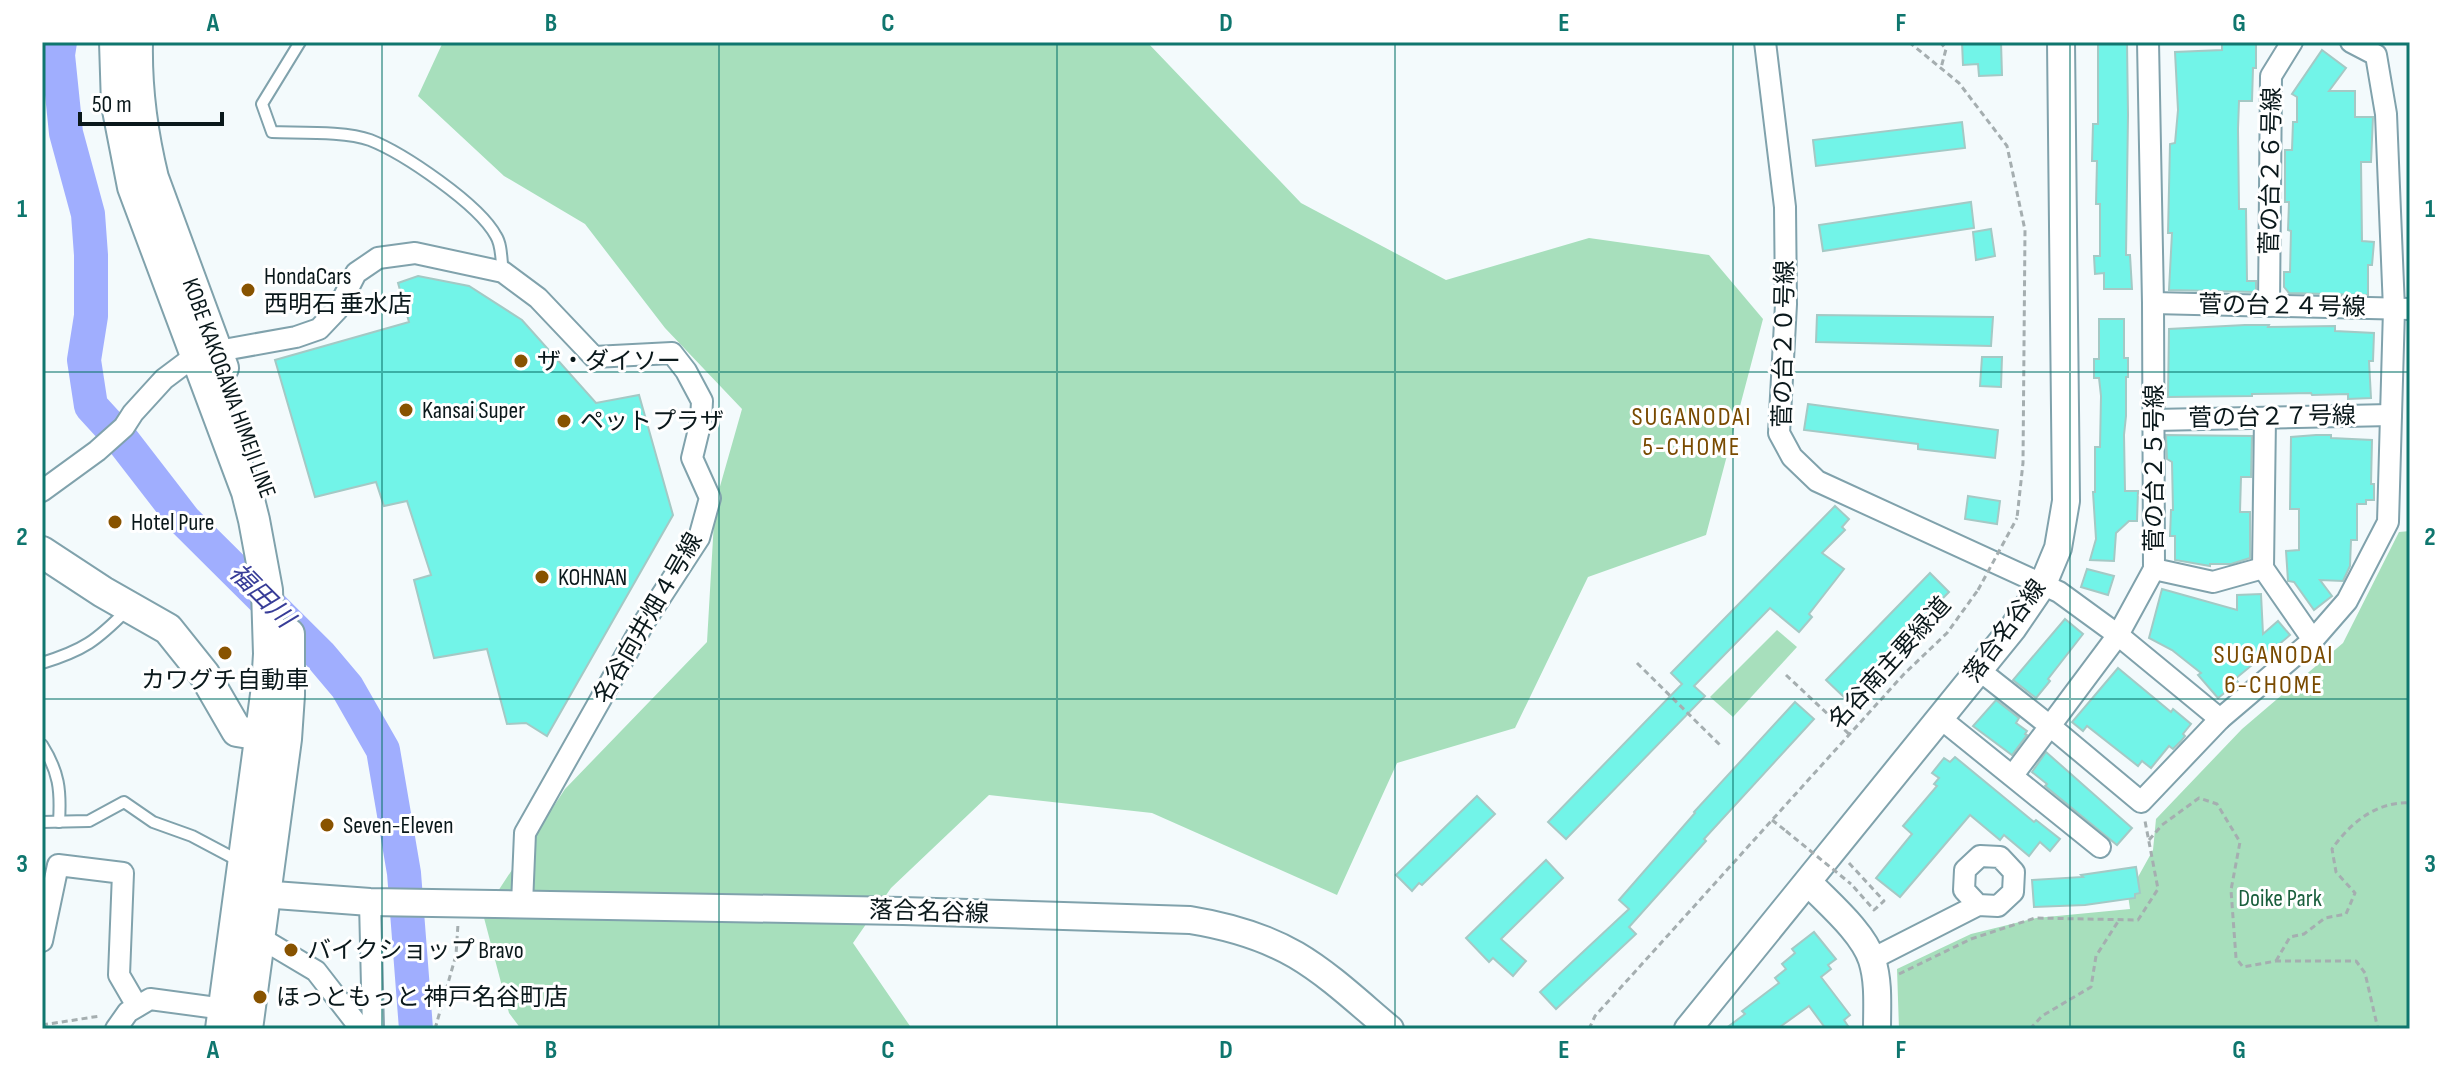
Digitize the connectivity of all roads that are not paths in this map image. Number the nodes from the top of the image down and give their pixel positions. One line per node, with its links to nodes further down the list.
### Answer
1 (115, 42): 14 (main road, KOBE KAKOGAWA HIMEJI LINE)
2 (137, 42): 14 (main road, KOBE KAKOGAWA HIMEJI LINE)
3 (1765, 42): 23 (street, 菅の台２０号線)
4 (2061, 42): 23 (street, 落合名谷線)
5 (2148, 42): 11 (street, 菅の台２５号線)
6 (2292, 42): 12 (street, 菅の台２６号線)
7 (2351, 42): 9 (street)
8 (299, 44): 10 (lane)
9 (2380, 49): 13 (street)
10 (503, 272): 14 (street, 名谷向井畑４号線); 41 (street, 名谷向井畑４号線)
11 (2153, 303): 12 (street, 菅の台２４号線); 17 (street, 菅の台２５号線)
12 (2269, 306): 13 (street, 菅の台２４号線)
13 (2402, 309): 15 (street)
14 (206, 353): 18 (street); 20 (main road, KOBE KAKOGAWA HIMEJI LINE)
15 (2391, 415): 16 (street, 菅の台２７号線); 26 (street)
16 (2265, 418): 17 (street, 菅の台２７号線); 21 (street)
17 (2154, 420): 22 (street, 菅の台２５号線)
18 (42, 491)
19 (42, 552): 24 (main road)
20 (273, 564): 32 (main road, KOBE KAKOGAWA HIMEJI LINE); 32 (main road, KOBE KAKOGAWA HIMEJI LINE)
21 (2263, 568): 22 (street); 26 (street)
22 (2154, 569): 25 (street, 菅の台２５号線)
23 (2043, 584): 25 (street, 菅の台２０号線); 28 (street, 落合名谷線)
24 (130, 607): 27 (lane); 32 (main road)
25 (2118, 635): 30 (street, 菅の台２０号線); 31 (street, 菅の台２５号線)
26 (2313, 640): 30 (street)
27 (42, 663)
28 (1979, 670): 29 (street, 落合名谷線); 31 (street)
29 (1940, 718): 34 (street); 38 (street, 落合名谷線)
30 (2220, 719): 31 (street)
31 (2050, 726): 34 (street, 菅の台２５号線)
32 (273, 736): 39 (main road, KOBE KAKOGAWA HIMEJI LINE)
33 (42, 745): 36 (lane)
34 (2013, 775): 37 (street)
35 (42, 822): 36 (lane)
36 (59, 822): 39 (lane)
37 (2100, 847)
38 (1808, 882): 45 (street); 52 (street, 落合名谷線)
39 (249, 883): 40 (street, 落合名谷線); 43 (main road, KOBE KAKOGAWA HIMEJI LINE); 47 (main road, KOBE KAKOGAWA HIMEJI LINE)
40 (370, 902): 41 (street, 落合名谷線); 50 (street)
41 (522, 904): 51 (street, 落合名谷線)
42 (1978, 905): 45 (street)
43 (259, 937): 48 (main road, KOBE KAKOGAWA HIMEJI LINE); 49 (street)
44 (42, 941): 46 (street)
45 (1874, 971): 53 (street)
46 (127, 1016): 47 (street)
47 (222, 1019)
48 (247, 1029)
49 (361, 1029)
50 (373, 1029)
51 (1390, 1029)
52 (1688, 1029)
53 (1877, 1029)

